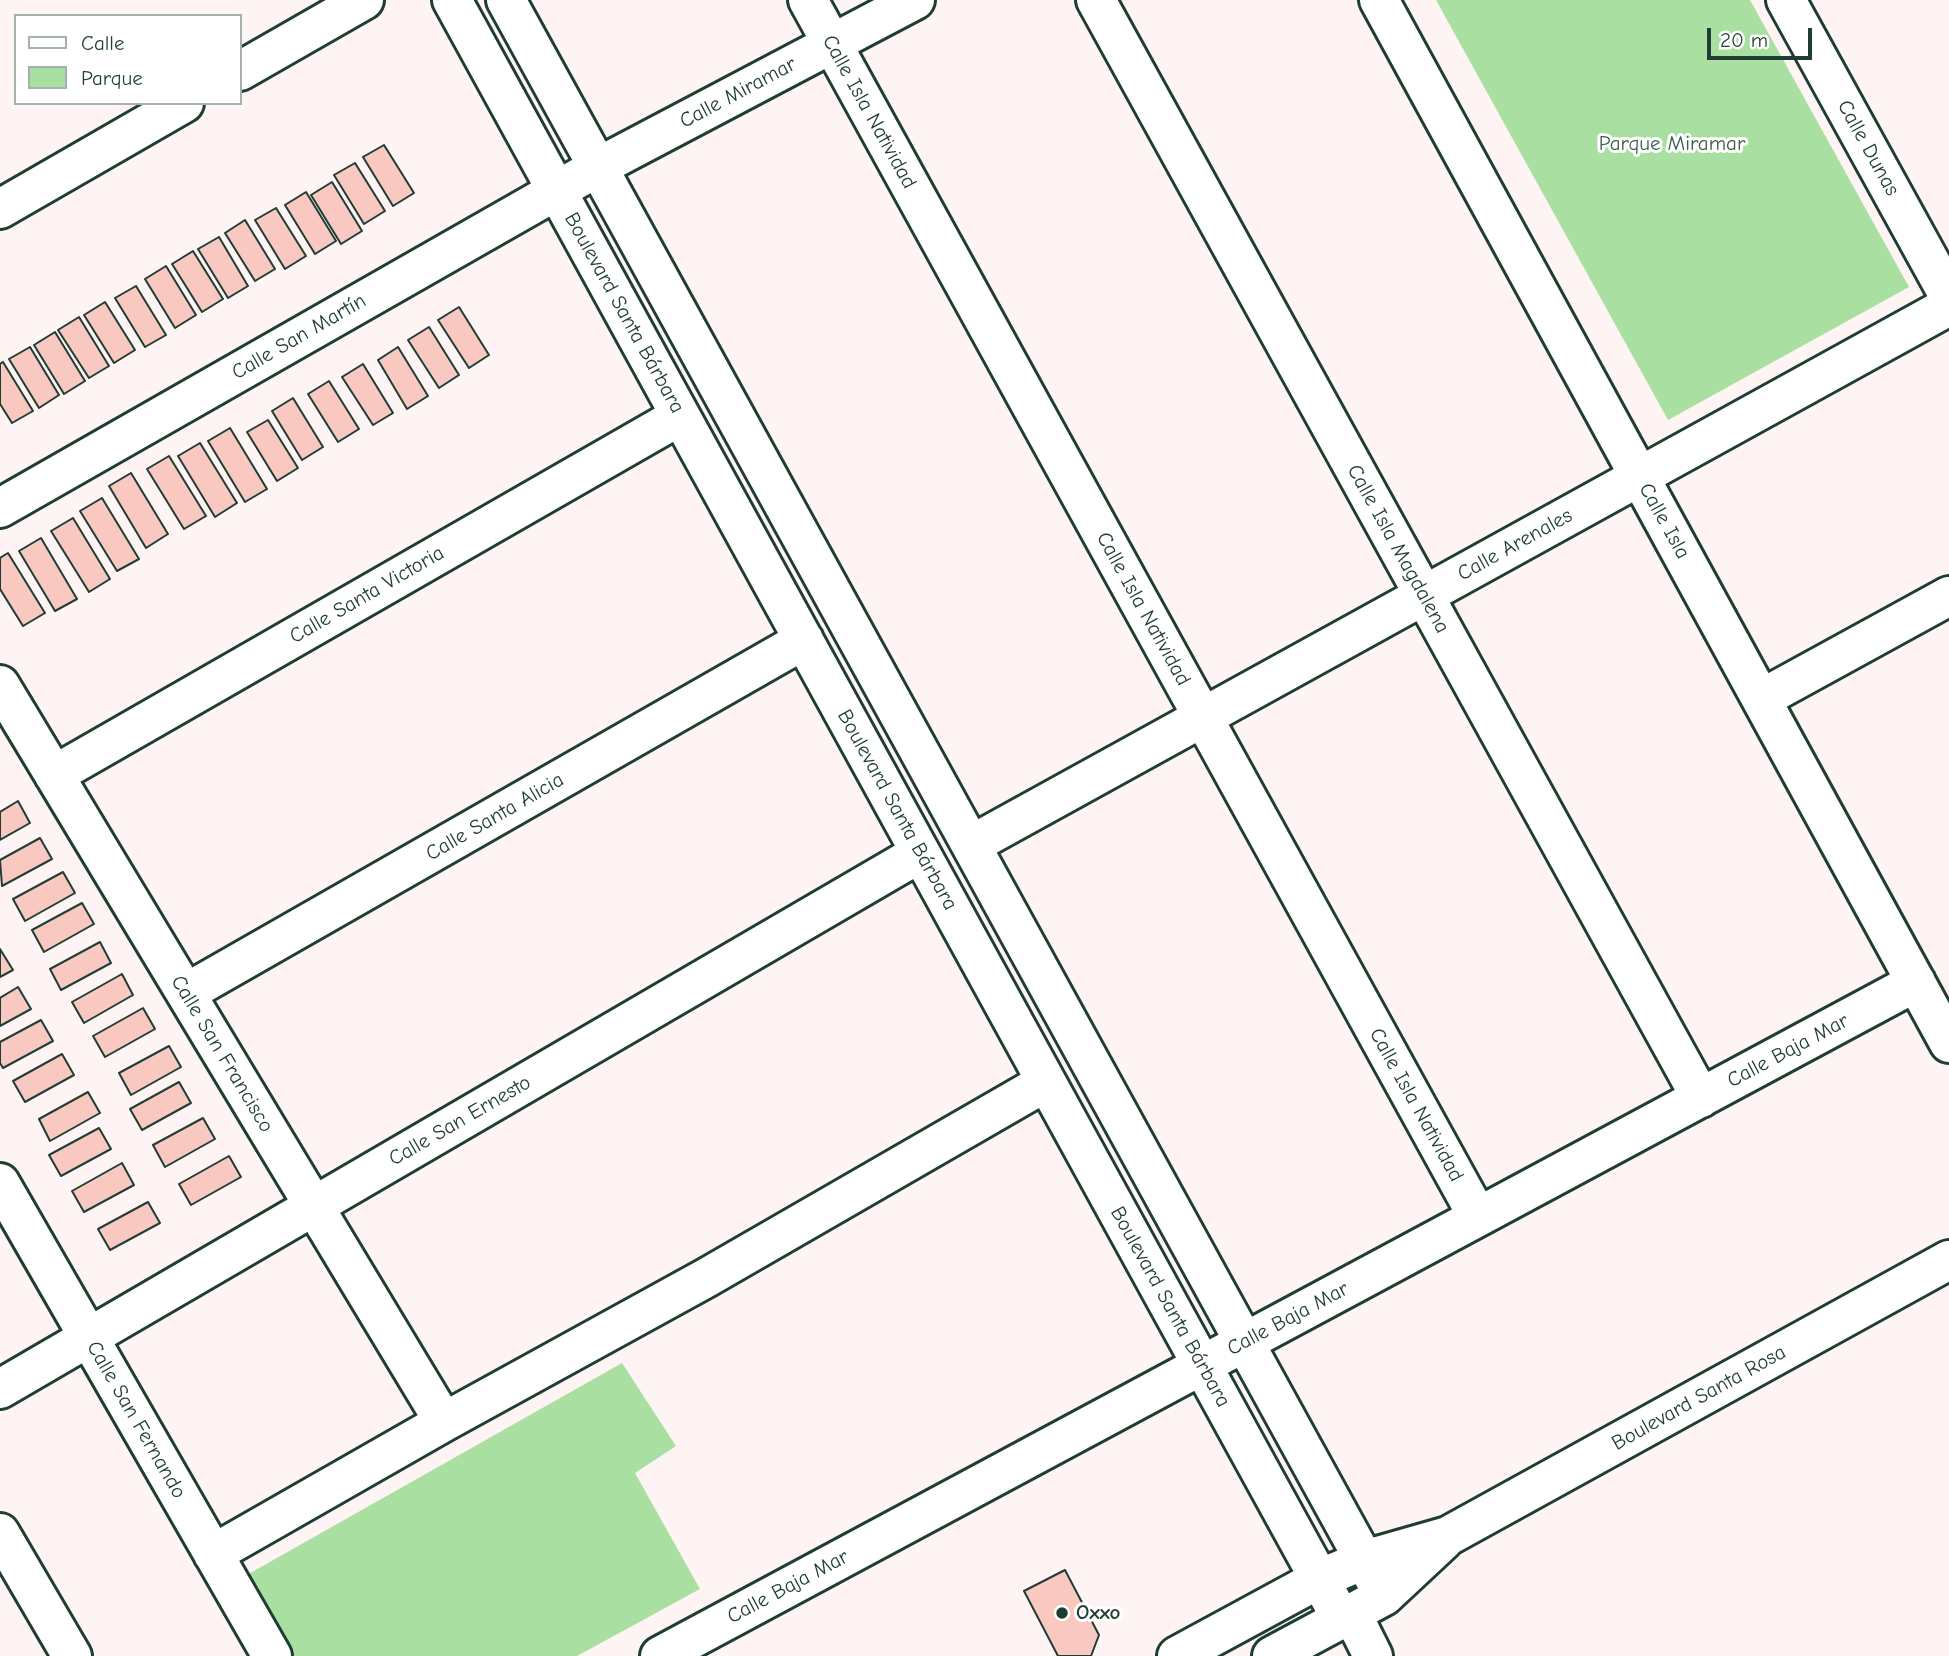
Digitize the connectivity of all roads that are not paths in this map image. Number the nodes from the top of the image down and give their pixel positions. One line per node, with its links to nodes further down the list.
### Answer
1 (363, 0): 10 (street)
2 (452, 0): 13 (street, Boulevard Santa Bárbara)
3 (506, 0): 12 (street, Boulevard Santa Bárbara)
4 (808, 0): 9 (street, Calle Isla Natividad)
5 (915, 0): 9 (street, Calle Miramar)
6 (1096, 0): 20 (street, Calle Isla Magdalena)
7 (1379, 0): 18 (street, Calle Isla)
8 (1786, 0): 15 (street, Calle Dunas)
9 (832, 44): 12 (street, Calle Miramar); 25 (street, Calle Isla Natividad)
10 (242, 70)
11 (181, 105): 14 (street)
12 (598, 167): 13 (street, Calle San Martín); 27 (street, Boulevard Santa Bárbara)
13 (557, 191): 17 (street, Boulevard Santa Bárbara); 19 (street, Calle San Martín)
14 (0, 209)
15 (1949, 296)
16 (1949, 306): 18 (street, Calle Arenales)
17 (680, 416): 22 (street, Boulevard Santa Bárbara); 26 (street, Calle Santa Victoria)
18 (1639, 477): 20 (street, Calle Arenales); 24 (street, Calle Isla)
19 (0, 508)
20 (1424, 595): 25 (street, Calle Arenales); 33 (street, Calle Isla Magdalena)
21 (1949, 596): 24 (street)
22 (804, 640): 28 (street, Boulevard Santa Bárbara); 30 (street, Calle Santa Alicia)
23 (0, 685): 26 (street, Calle San Francisco)
24 (1761, 699): 29 (street, Calle Isla)
25 (1203, 717): 27 (street, Calle Arenales); 36 (street, Calle Isla Natividad)
26 (54, 775): 30 (street, Calle San Francisco)
27 (971, 845): 39 (street, Boulevard Santa Bárbara)
28 (920, 853): 32 (street, Boulevard Santa Bárbara); 35 (street, Calle San Ernesto)
29 (1916, 982): 31 (street, Calle Isla); 33 (street, Calle Baja Mar)
30 (186, 993): 35 (street, Calle San Francisco)
31 (1949, 1043)
32 (1046, 1082): 40 (street, Boulevard Santa Bárbara); 42 (street)
33 (1701, 1098): 36 (street, Calle Baja Mar)
34 (0, 1183): 38 (street, Calle San Fernando)
35 (314, 1206): 38 (street, Calle San Ernesto); 42 (street, Calle San Francisco)
36 (1478, 1217): 39 (street, Calle Baja Mar)
37 (1949, 1261): 44 (street, Boulevard Santa Rosa)
38 (88, 1337): 41 (street, Calle San Ernesto); 45 (street, Calle San Fernando)
39 (1245, 1342): 40 (street, Calle Baja Mar); 46 (street, Boulevard Santa Bárbara)
40 (1202, 1365): 47 (street, Boulevard Santa Bárbara); 51 (street, Calle Baja Mar)
41 (0, 1389)
42 (444, 1422): 45 (street)
43 (0, 1533): 49 (street)
44 (1448, 1536): 46 (street, Boulevard Santa Rosa); 48 (street, Boulevard Santa Rosa)
45 (213, 1554): 50 (street, Calle San Fernando)
46 (1364, 1560): 47 (street, Boulevard Santa Rosa); 48 (street, Boulevard Santa Bárbara)
47 (1319, 1579): 48 (street, Boulevard Santa Bárbara); 52 (street, Boulevard Santa Rosa)
48 (1359, 1610): 53 (street, Boulevard Santa Rosa); 54 (street, Boulevard Santa Bárbara)
49 (72, 1656)
50 (272, 1656)
51 (660, 1656)
52 (1177, 1656)
53 (1272, 1656)
54 (1373, 1656)

